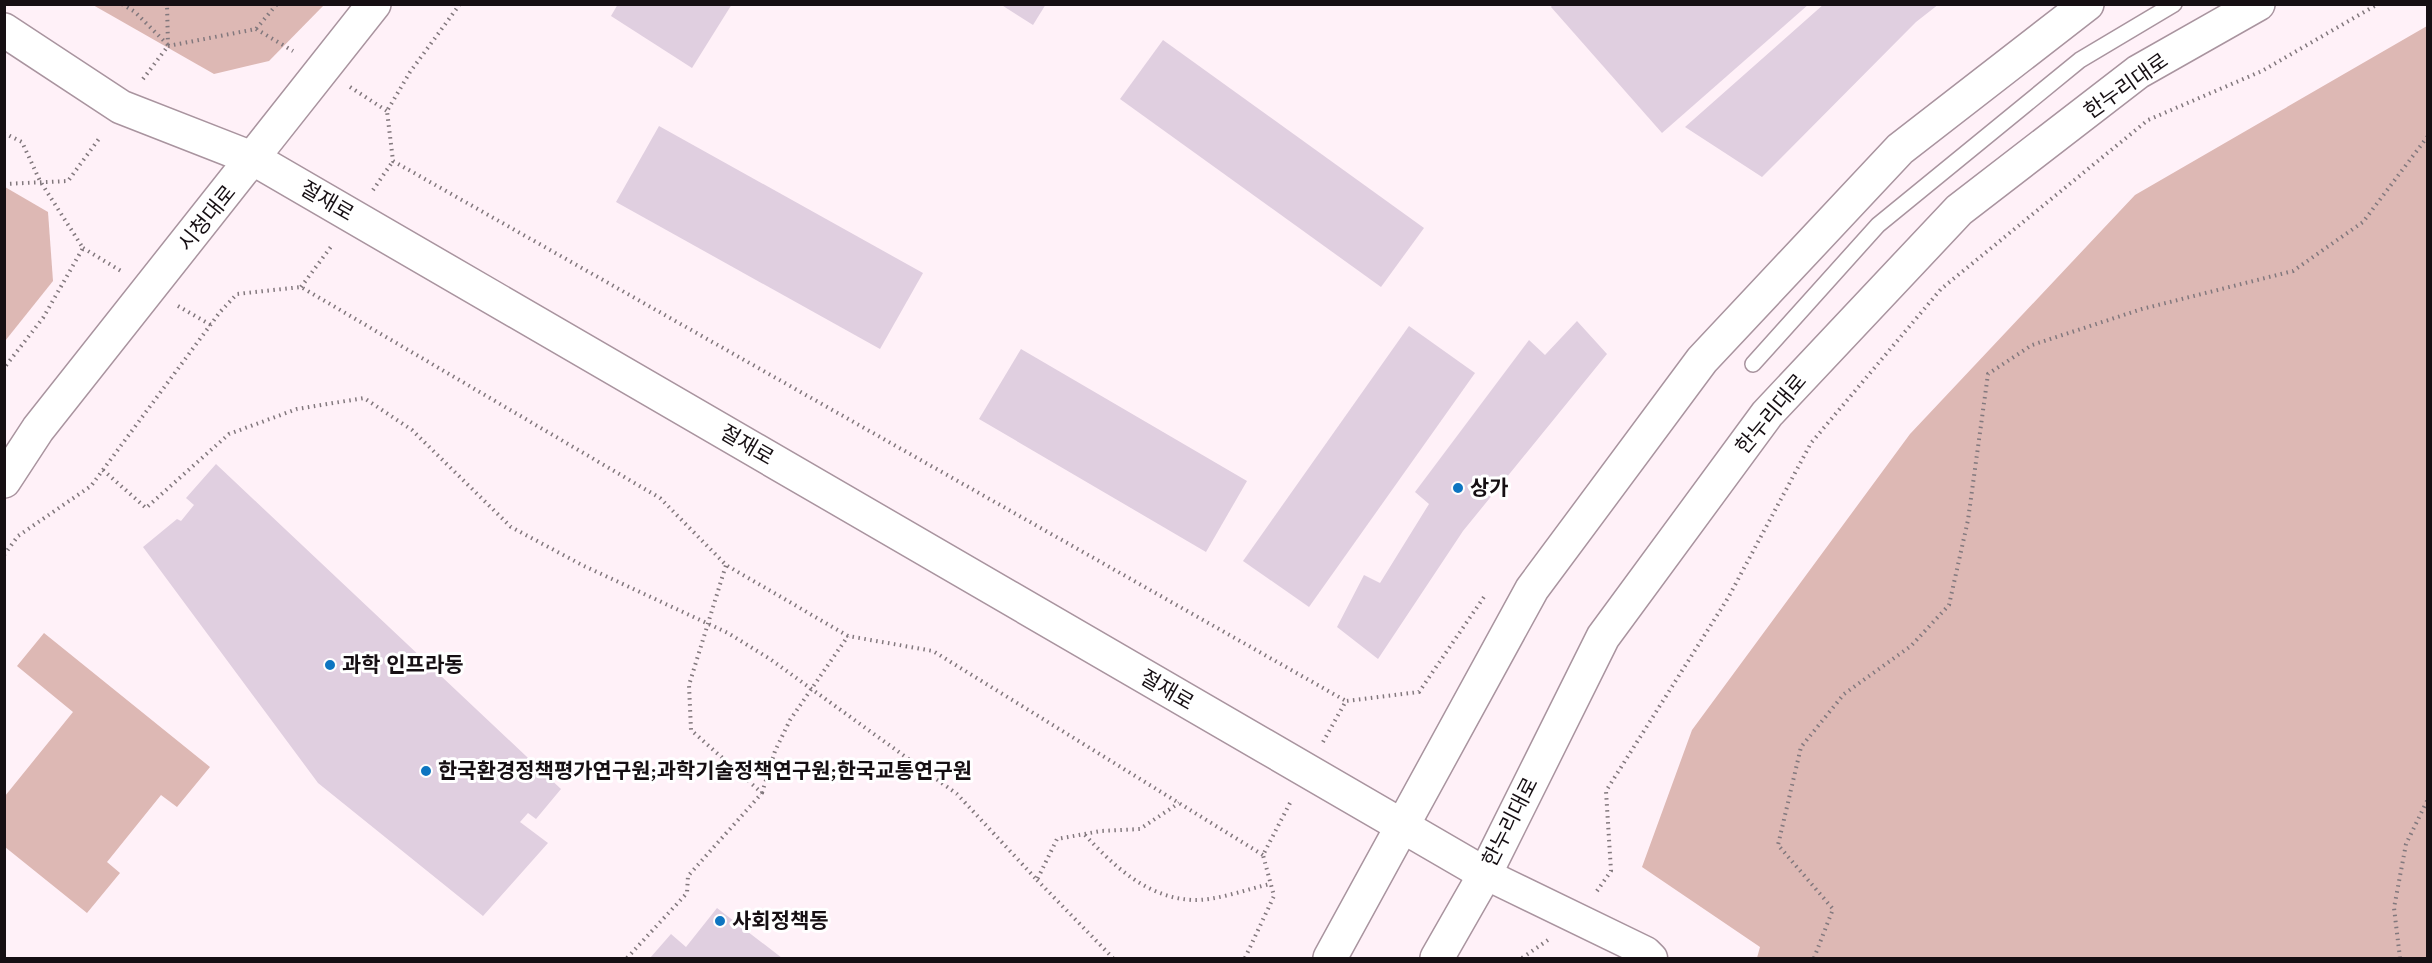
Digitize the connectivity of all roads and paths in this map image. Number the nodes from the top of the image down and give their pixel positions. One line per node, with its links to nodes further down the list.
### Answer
1 (122, 4): 11 (path)
2 (167, 4): 11 (path)
3 (277, 4): 11 (path)
4 (374, 4): 14 (street, 시청대로)
5 (460, 4): 29 (path)
6 (2087, 4): 33 (street)
7 (2174, 4): 18 (lane)
8 (2258, 4): 36 (street, 한누리대로)
9 (2378, 4): 39 (path)
10 (4, 30): 14 (street, 절재로)
11 (168, 46)
12 (4, 133): 15 (path)
13 (2427, 136): 46 (path)
14 (254, 159): 20 (street, 시청대로); 33 (street, 절재로)
15 (40, 181): 16 (path); 17 (path); 19 (path)
16 (68, 181)
17 (4, 184)
18 (1753, 364)
19 (4, 368)
20 (38, 429): 21 (street, 시청대로); 23 (street, 시청대로)
21 (4, 459)
22 (103, 470): 24 (path); 25 (path); 26 (path)
23 (4, 481)
24 (4, 555)
25 (726, 565): 26 (path); 27 (path)
26 (708, 624): 28 (path); 30 (path)
27 (848, 636): 28 (path); 32 (path)
28 (812, 688): 30 (path); 37 (path)
29 (1346, 701)
30 (762, 793): 40 (path)
31 (2427, 799): 47 (path)
32 (1179, 803): 34 (path); 35 (path)
33 (1404, 827): 36 (street, 절재로); 42 (street)
34 (1084, 834): 37 (path); 38 (path)
35 (1263, 855)
36 (1485, 874): 39 (street); 43 (street, 한누리대로)
37 (1037, 880): 41 (path)
38 (1270, 884)
39 (1577, 919): 44 (path); 45 (street)
40 (627, 958)
41 (1113, 958)
42 (1330, 958)
43 (1437, 958)
44 (1522, 958)
45 (1652, 958)
46 (1815, 958)
47 (2400, 958)

